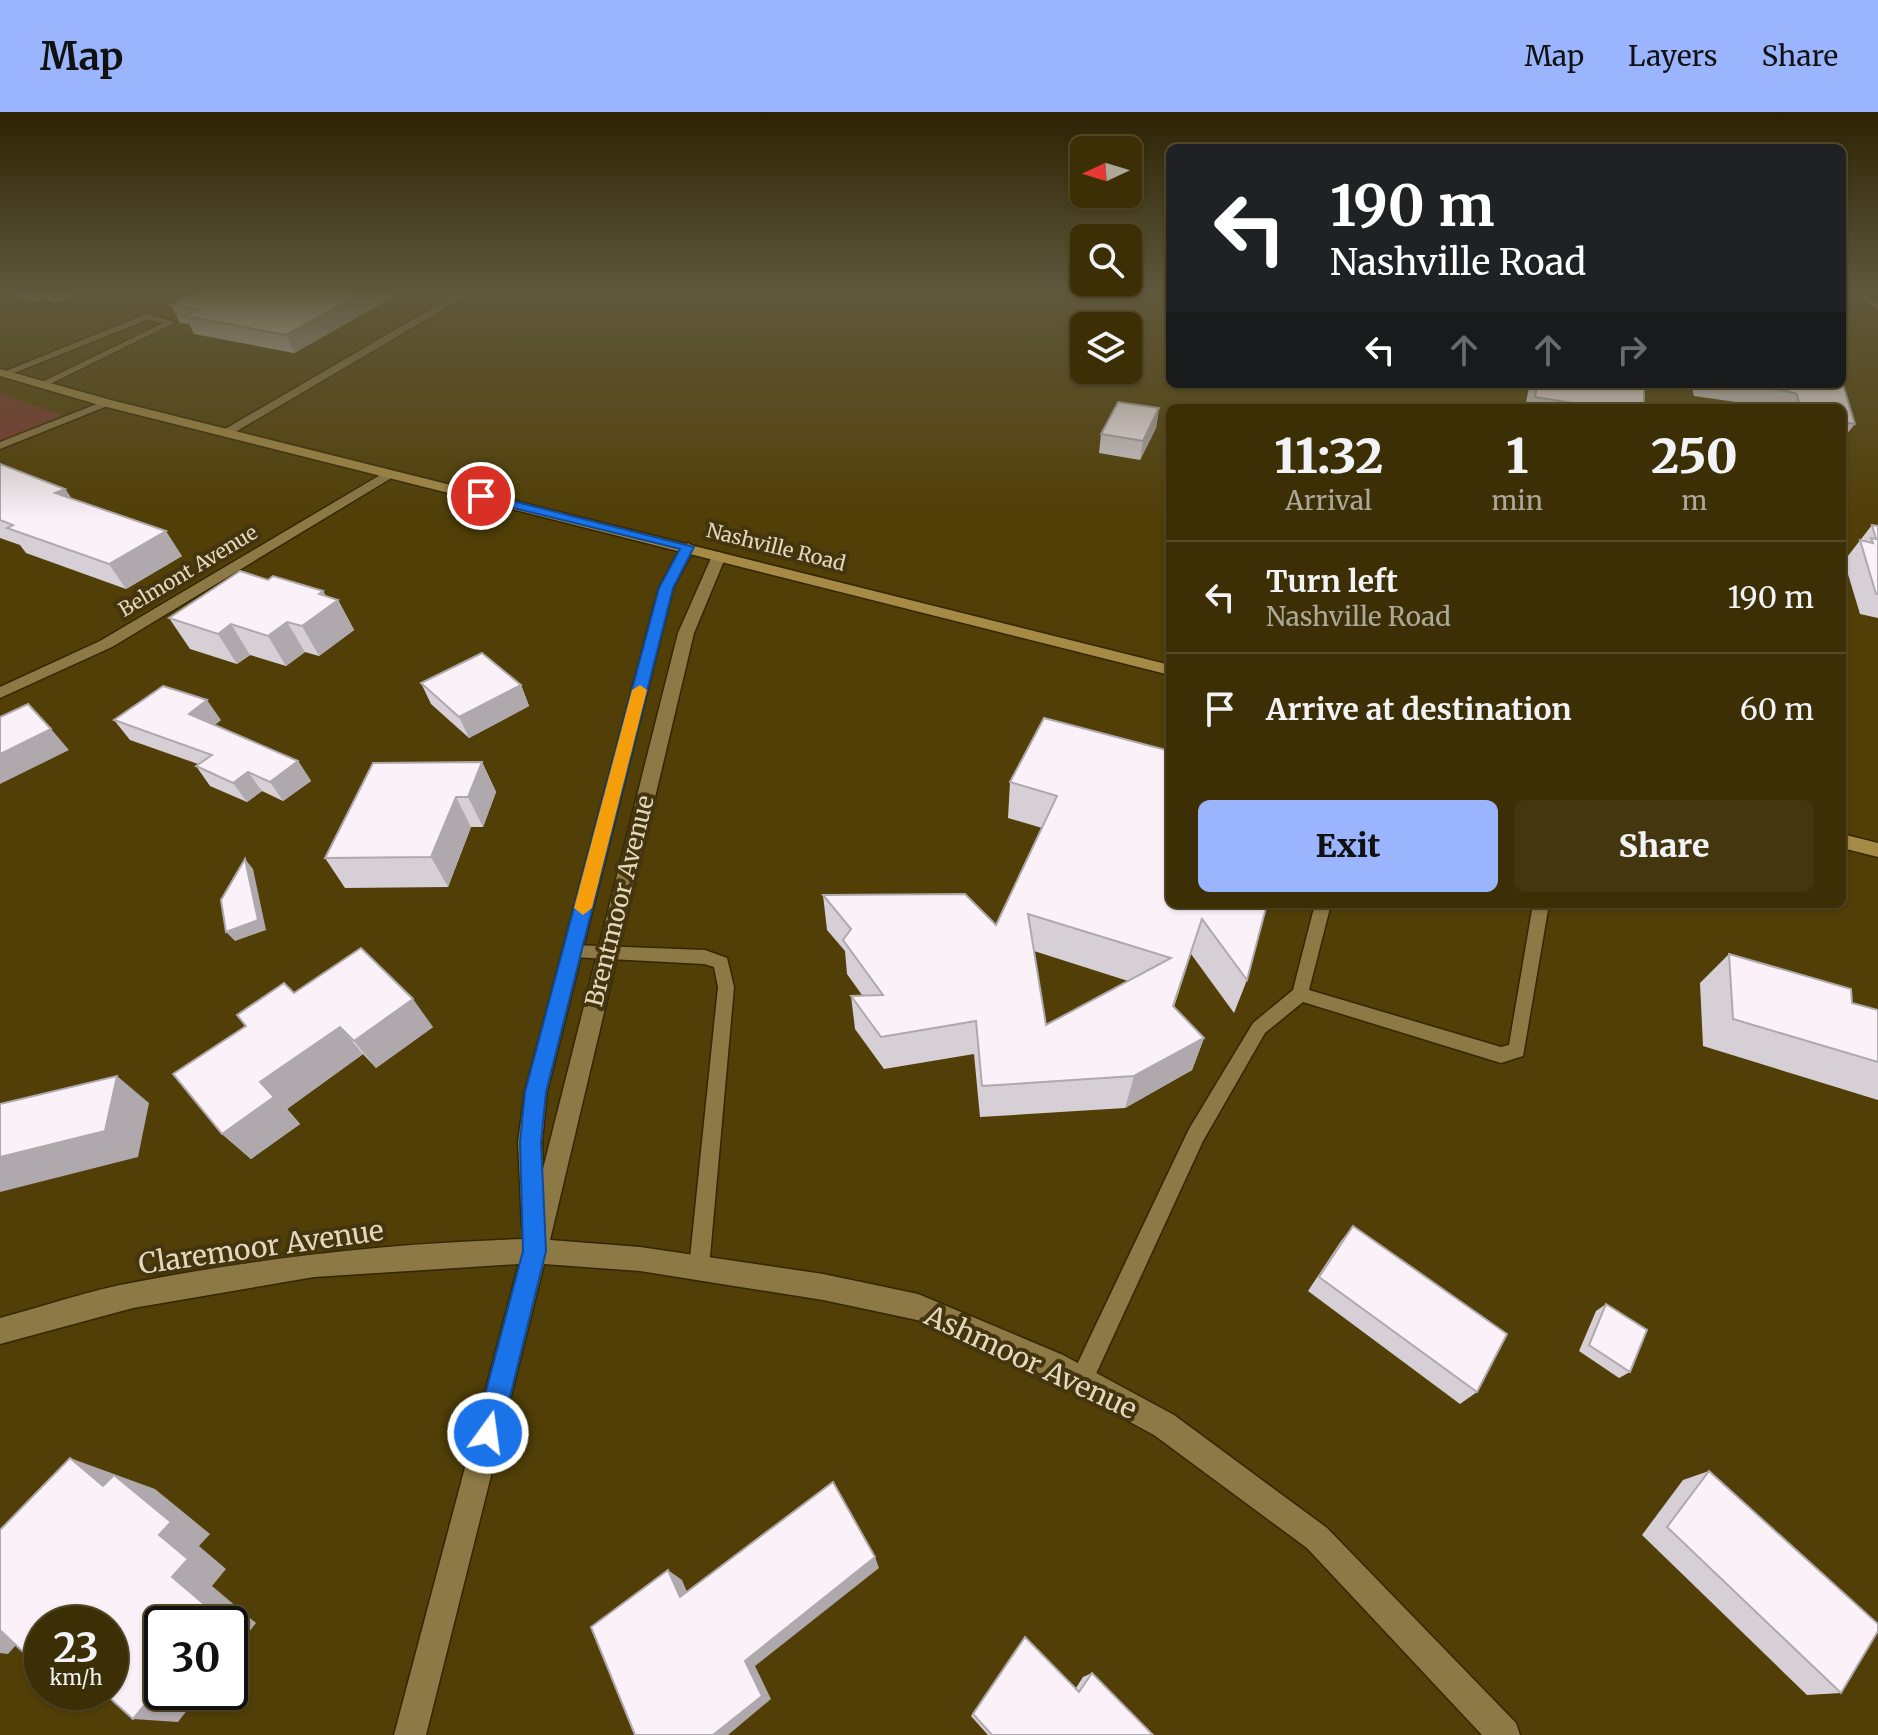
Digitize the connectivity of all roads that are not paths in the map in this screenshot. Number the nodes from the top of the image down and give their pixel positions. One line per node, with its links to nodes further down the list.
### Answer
1 (77, 368): 4 (lane)
2 (337, 368): 6 (street)
3 (3, 372): 4 (main road, Nashville Road)
4 (43, 384): 5 (main road, Nashville Road)
5 (107, 403): 6 (main road, Nashville Road); 7 (lane)
6 (226, 432): 8 (main road, Nashville Road)
7 (0, 446)
8 (392, 474): 9 (main road, Nashville Road); 12 (street, Belmont Avenue)
9 (688, 547): 10 (main road, Nashville Road); 17 (street, Brentmoor Avenue)
10 (719, 556): 11 (main road, Nashville Road); 18 (street, Brentmoor Avenue)
11 (1166, 669)
12 (0, 693)
13 (1846, 842): 14 (main road)
14 (1878, 850)
15 (1322, 908): 19 (lane)
16 (1540, 908): 19 (lane)
17 (572, 951): 18 (lane); 20 (street, Brentmoor Avenue)
18 (608, 953): 20 (street, Brentmoor Avenue); 21 (lane)
19 (1300, 994): 23 (lane)
20 (535, 1251): 21 (street, Ashmoor Avenue); 22 (street, Claremoor Avenue); 24 (street, Brentmoor Avenue)
21 (699, 1268): 23 (street, Ashmoor Avenue)
22 (0, 1331)
23 (1081, 1381): 25 (street, Ashmoor Avenue)
24 (410, 1735)
25 (1504, 1735)

